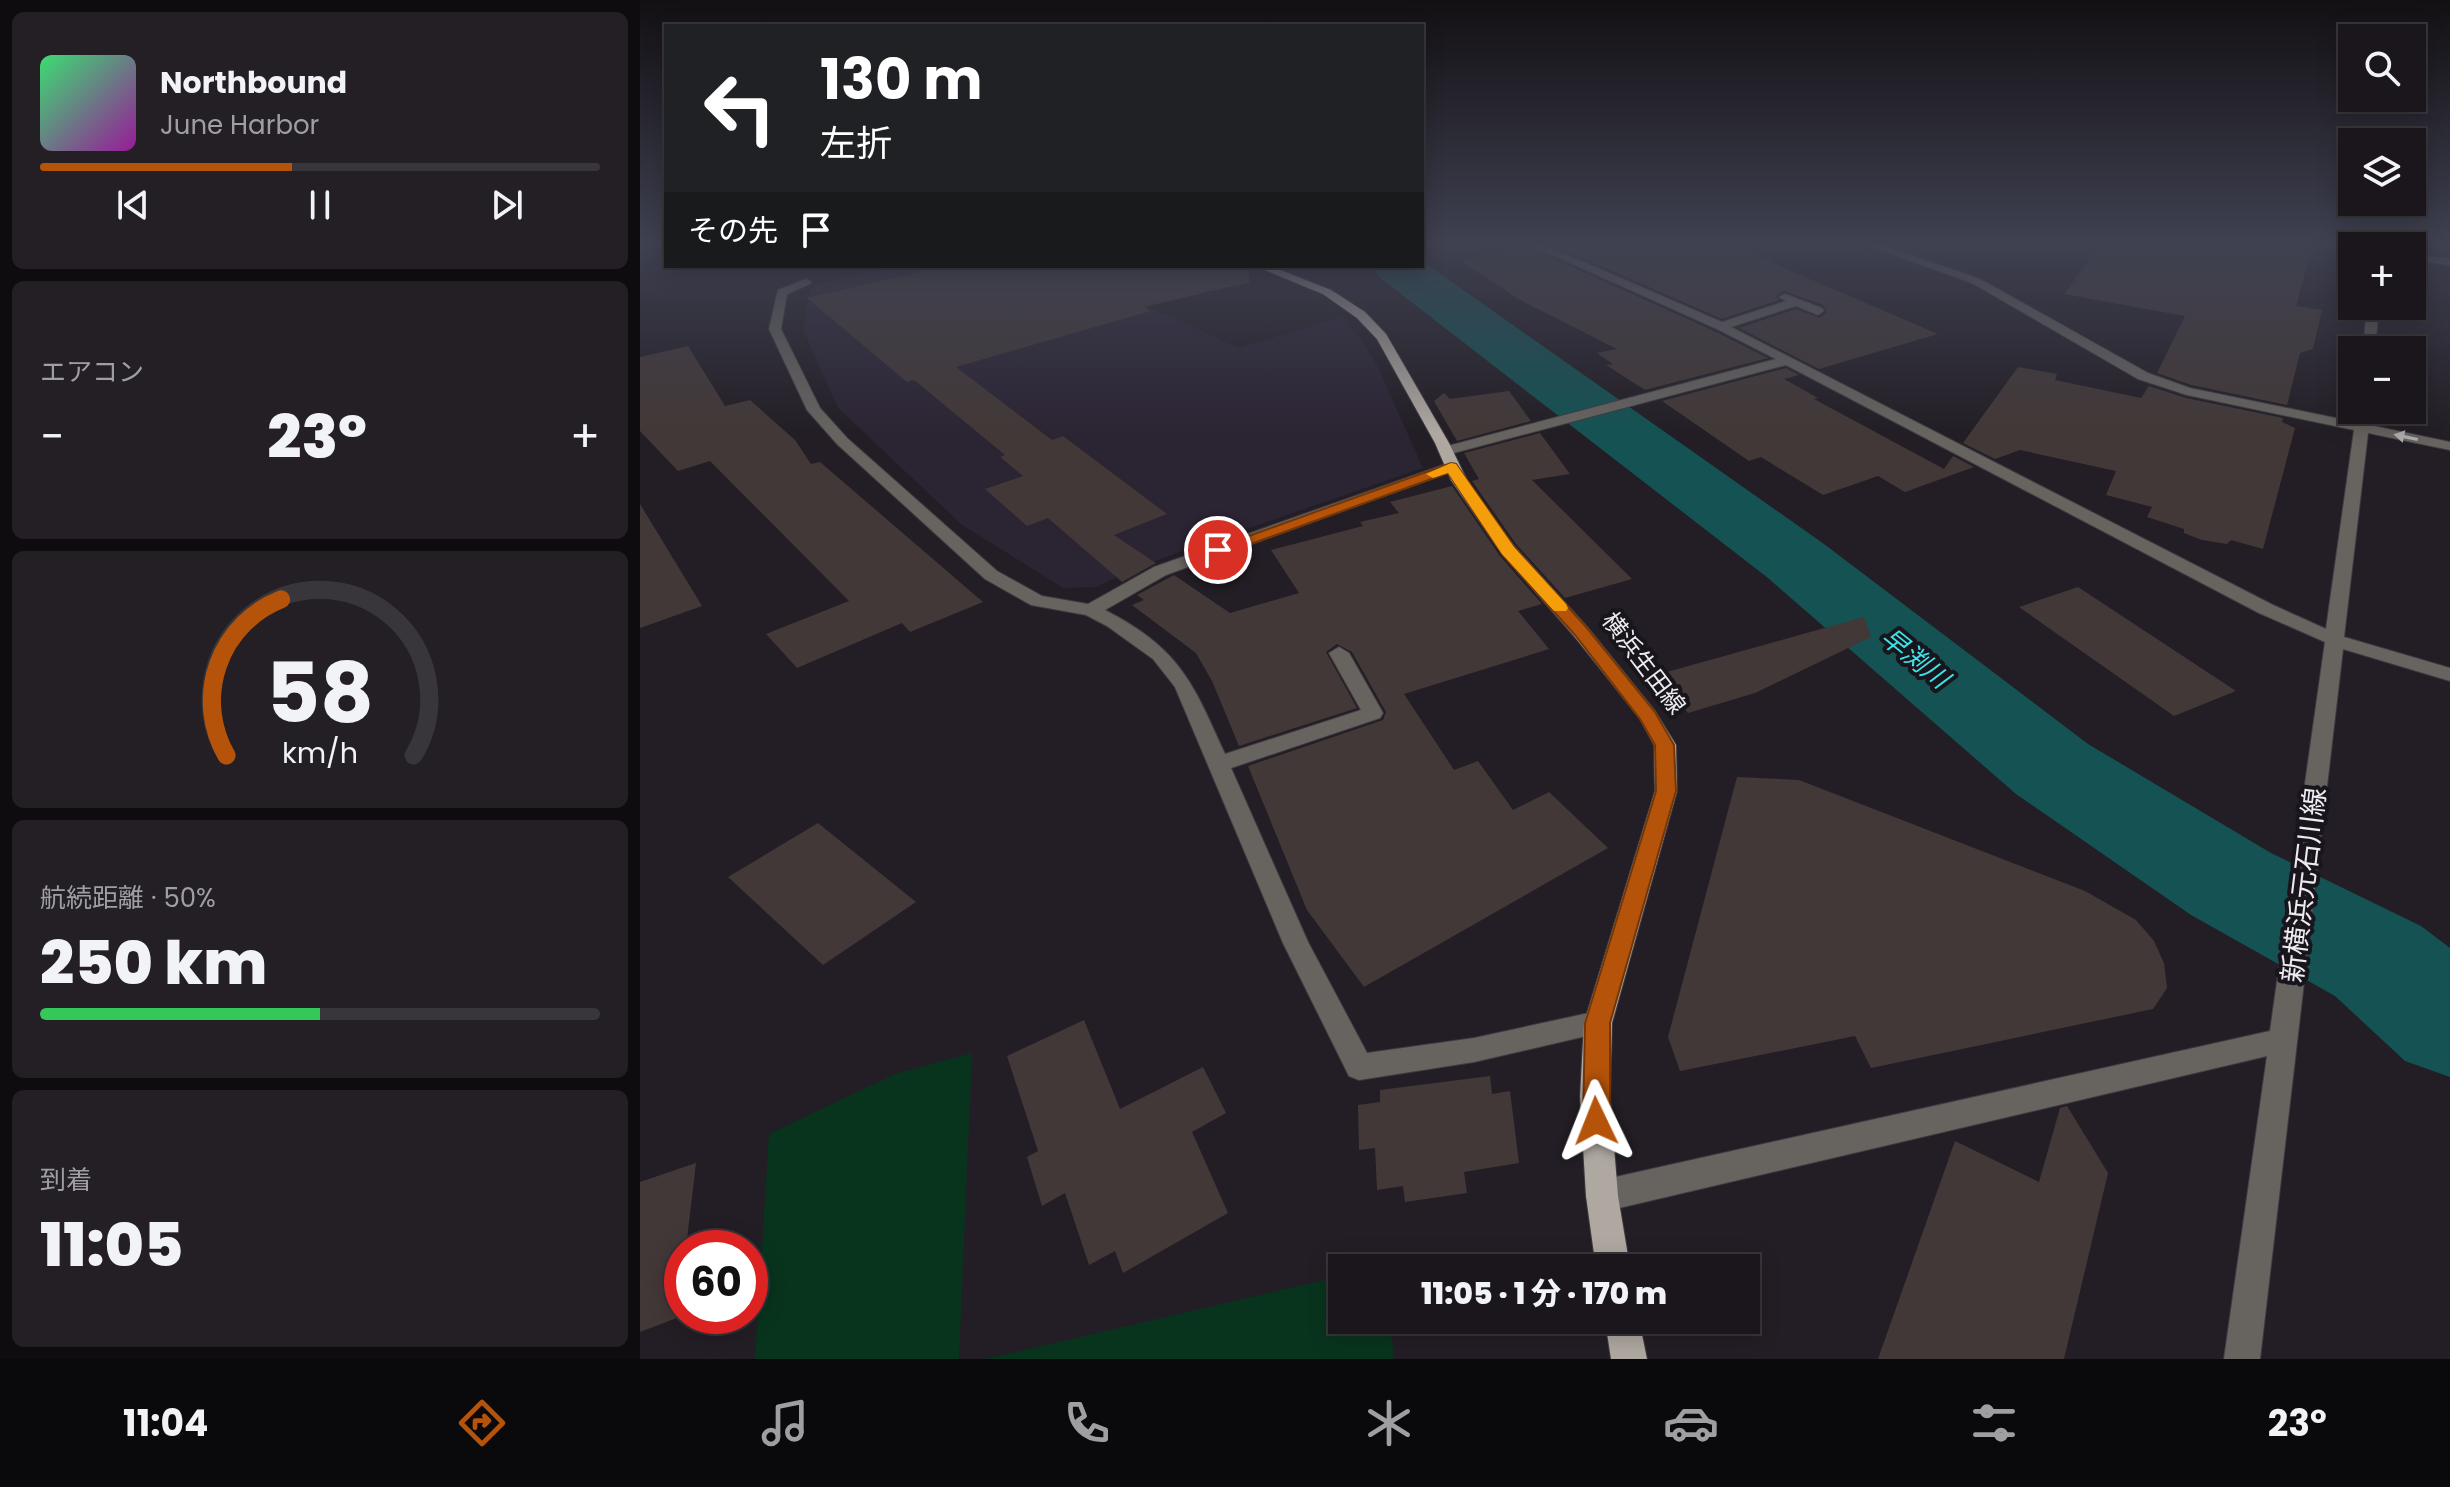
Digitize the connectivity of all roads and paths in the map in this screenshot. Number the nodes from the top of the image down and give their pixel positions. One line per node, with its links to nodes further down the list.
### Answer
1 (779, 306): 15 (street)
2 (1348, 306): 14 (main road, 横浜生田線)
3 (1676, 306): 8 (street)
4 (1782, 306): 8 (street)
5 (1807, 306): 7 (street)
6 (2021, 306): 10 (street)
7 (1818, 311)
8 (1721, 326): 9 (street)
9 (1785, 361): 14 (street); 16 (street)
10 (2338, 415)
11 (2361, 424): 16 (street, 新横浜元石川線)
12 (2378, 424): 13 (street, one-way to 12)
13 (2450, 446)
14 (1448, 459): 15 (street); 20 (main road, 横浜生田線)
15 (1091, 610): 19 (street)
16 (2335, 640): 18 (street); 21 (street, 新横浜元石川線)
17 (1339, 653): 19 (street)
18 (2450, 675)
19 (1217, 765): 20 (street)
20 (1598, 1023): 22 (main road, 横浜生田線)
21 (2284, 1040): 22 (street); 26 (street, 新横浜元石川線)
22 (1602, 1196): 23 (main road, 横浜生田線)
23 (1611, 1254)
24 (1625, 1334): 25 (main road)
25 (1629, 1359)
26 (2242, 1359)

